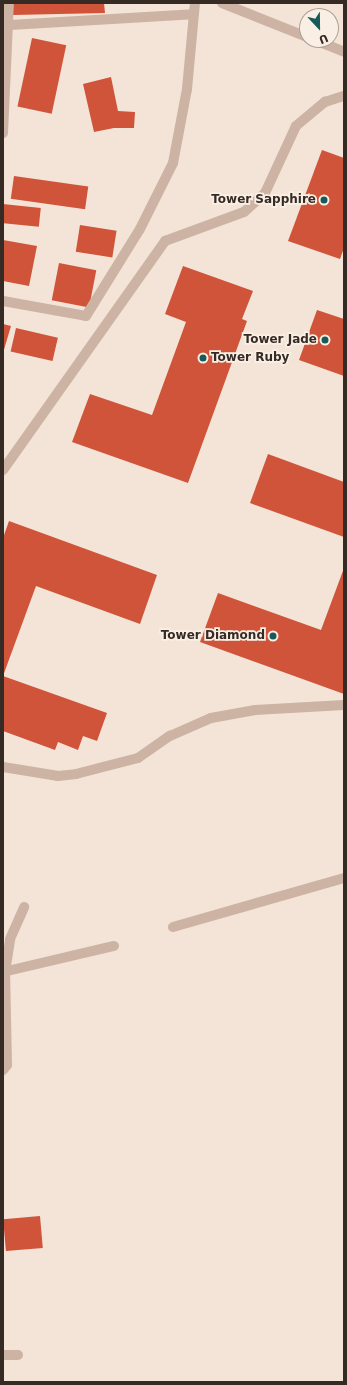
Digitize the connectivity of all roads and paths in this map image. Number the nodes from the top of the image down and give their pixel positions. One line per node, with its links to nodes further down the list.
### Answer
1 (8, 3): 5 (street)
2 (195, 3): 4 (street)
3 (222, 3): 6 (street)
4 (193, 14): 5 (street); 11 (street)
5 (10, 25): 10 (street)
6 (299, 34)
7 (334, 48): 8 (street)
8 (344, 52)
9 (344, 96): 12 (street)
10 (3, 133)
11 (3, 301)
12 (3, 470)
13 (344, 705): 14 (street)
14 (3, 767)
15 (344, 878): 17 (street)
16 (24, 907): 19 (street)
17 (173, 927)
18 (114, 946): 19 (street)
19 (4, 972): 20 (street)
20 (3, 1070)
21 (3, 1355): 22 (street)
22 (18, 1355)

